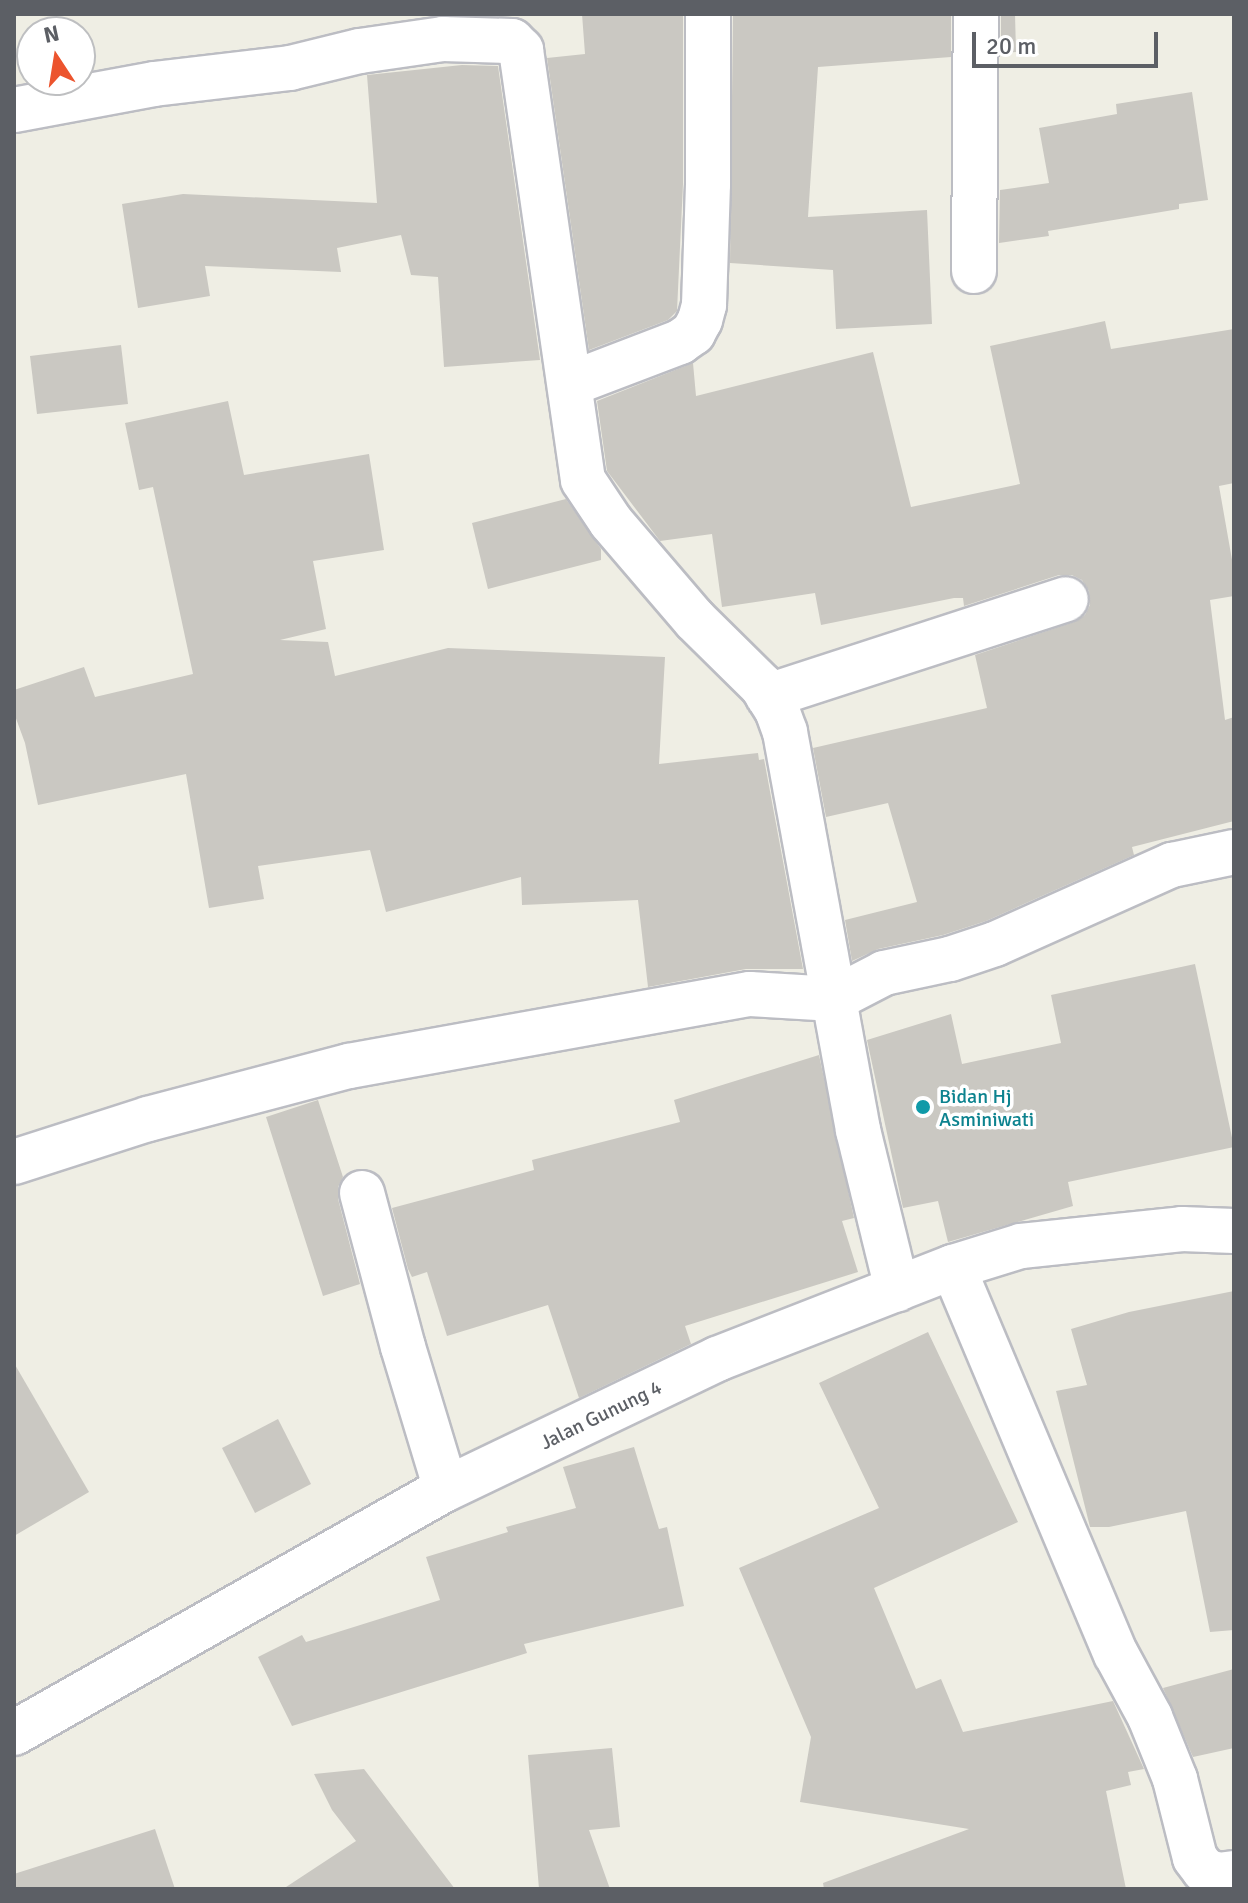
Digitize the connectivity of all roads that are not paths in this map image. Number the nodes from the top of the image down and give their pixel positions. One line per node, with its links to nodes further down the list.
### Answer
1 (708, 14): 6 (street)
2 (976, 14): 5 (street)
3 (442, 27): 4 (street); 6 (street)
4 (14, 110)
5 (974, 271)
6 (570, 384): 8 (street)
7 (1066, 599): 8 (street)
8 (768, 696): 10 (street)
9 (1234, 852): 10 (street)
10 (834, 999): 11 (street); 15 (street)
11 (14, 1162)
12 (362, 1193): 16 (street)
13 (1234, 1231): 14 (street, Jalan Gunung 4)
14 (953, 1267): 15 (street, Jalan Gunung 4); 18 (street)
15 (897, 1289): 16 (street, Jalan Gunung 4)
16 (446, 1489): 17 (street, Jalan Gunung 4)
17 (14, 1733)
18 (1234, 1873)

